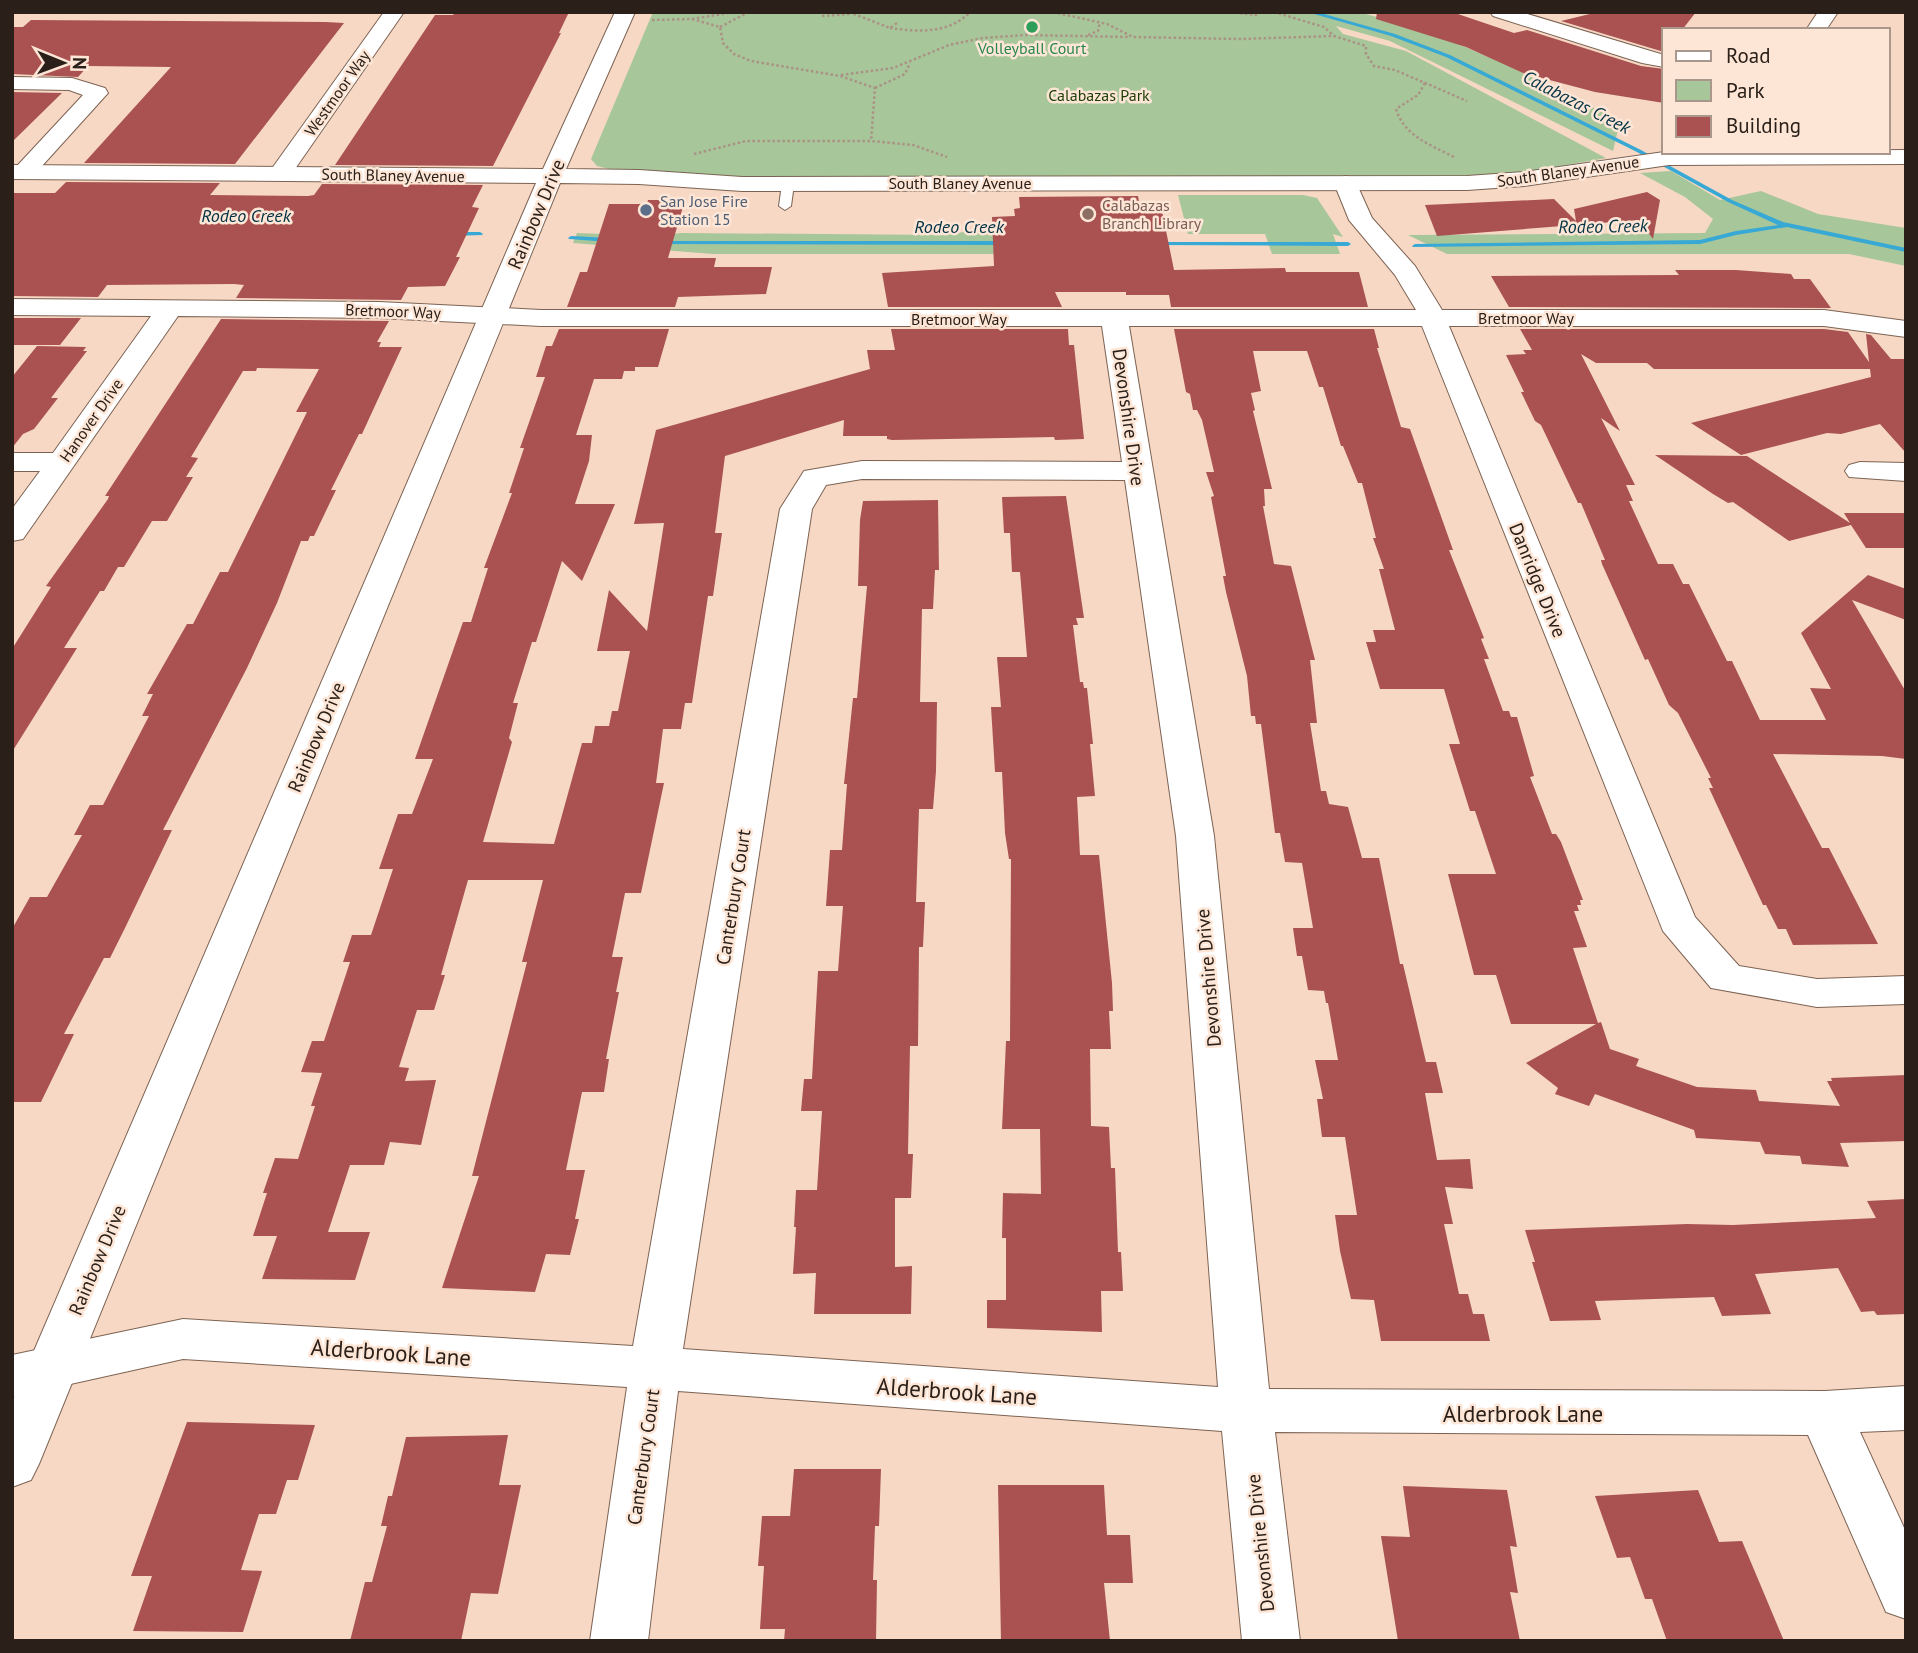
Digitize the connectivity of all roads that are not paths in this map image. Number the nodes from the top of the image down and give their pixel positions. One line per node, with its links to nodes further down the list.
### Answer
1 (394, 12): 11 (street, Westmoor Way)
2 (625, 12): 12 (street, Rainbow Drive)
3 (1500, 12): 6 (street)
4 (1828, 12): 5 (street)
5 (1817, 28)
6 (1662, 61)
7 (12, 83): 10 (street)
8 (1776, 154): 9 (street, South Blaney Avenue); 13 (street, South Blaney Avenue)
9 (1906, 157)
10 (18, 172): 11 (street, South Blaney Avenue)
11 (280, 174): 12 (street, South Blaney Avenue)
12 (552, 176): 13 (street, South Blaney Avenue); 16 (street, Rainbow Drive)
13 (1346, 183): 17 (street, Danridge Drive)
14 (12, 307): 15 (street, Bretmoor Way)
15 (170, 308): 16 (street, Bretmoor Way); 21 (street, Hanover Drive)
16 (492, 317): 18 (street, Bretmoor Way); 28 (street, Rainbow Drive)
17 (1432, 318): 18 (street, Bretmoor Way); 19 (street, Bretmoor Way); 26 (street, Danridge Drive)
18 (1115, 320): 22 (street, Devonshire Drive)
19 (1906, 329)
20 (12, 462): 21 (street)
21 (61, 462): 25 (street, Hanover Drive)
22 (1137, 471): 27 (street, Canterbury Court); 30 (street, Devonshire Drive)
23 (1860, 471): 24 (street)
24 (1906, 472)
25 (12, 532)
26 (1906, 990)
27 (656, 1368): 28 (street, Alderbrook Lane); 30 (street, Alderbrook Lane); 34 (street, Canterbury Court)
28 (32, 1371): 32 (street, Rainbow Drive)
29 (1906, 1408): 31 (street, Alderbrook Lane)
30 (1246, 1410): 31 (street, Alderbrook Lane); 35 (street, Devonshire Drive)
31 (1825, 1413): 33 (street)
32 (12, 1464)
33 (1906, 1594)
34 (619, 1641)
35 (1272, 1641)

